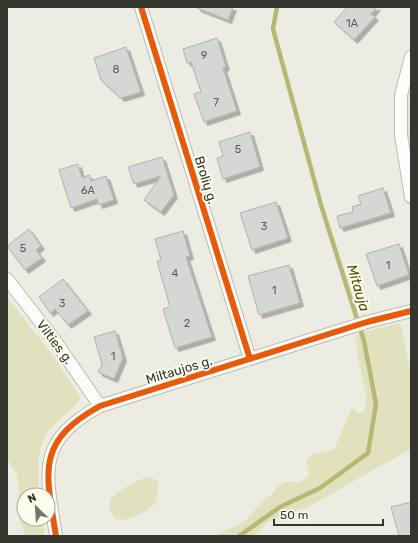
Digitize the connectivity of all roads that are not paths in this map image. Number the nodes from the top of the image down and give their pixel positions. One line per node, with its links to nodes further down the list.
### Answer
1 (141, 7): 6 (street, Brolių g.)
2 (411, 57): 3 (street)
3 (411, 197)
4 (7, 279): 7 (street, Vilties g.)
5 (411, 311): 6 (street, Miltaujos g.)
6 (250, 359): 7 (street, Miltaujos g.)
7 (100, 406): 8 (street, Miltaujos g.)
8 (56, 536)

